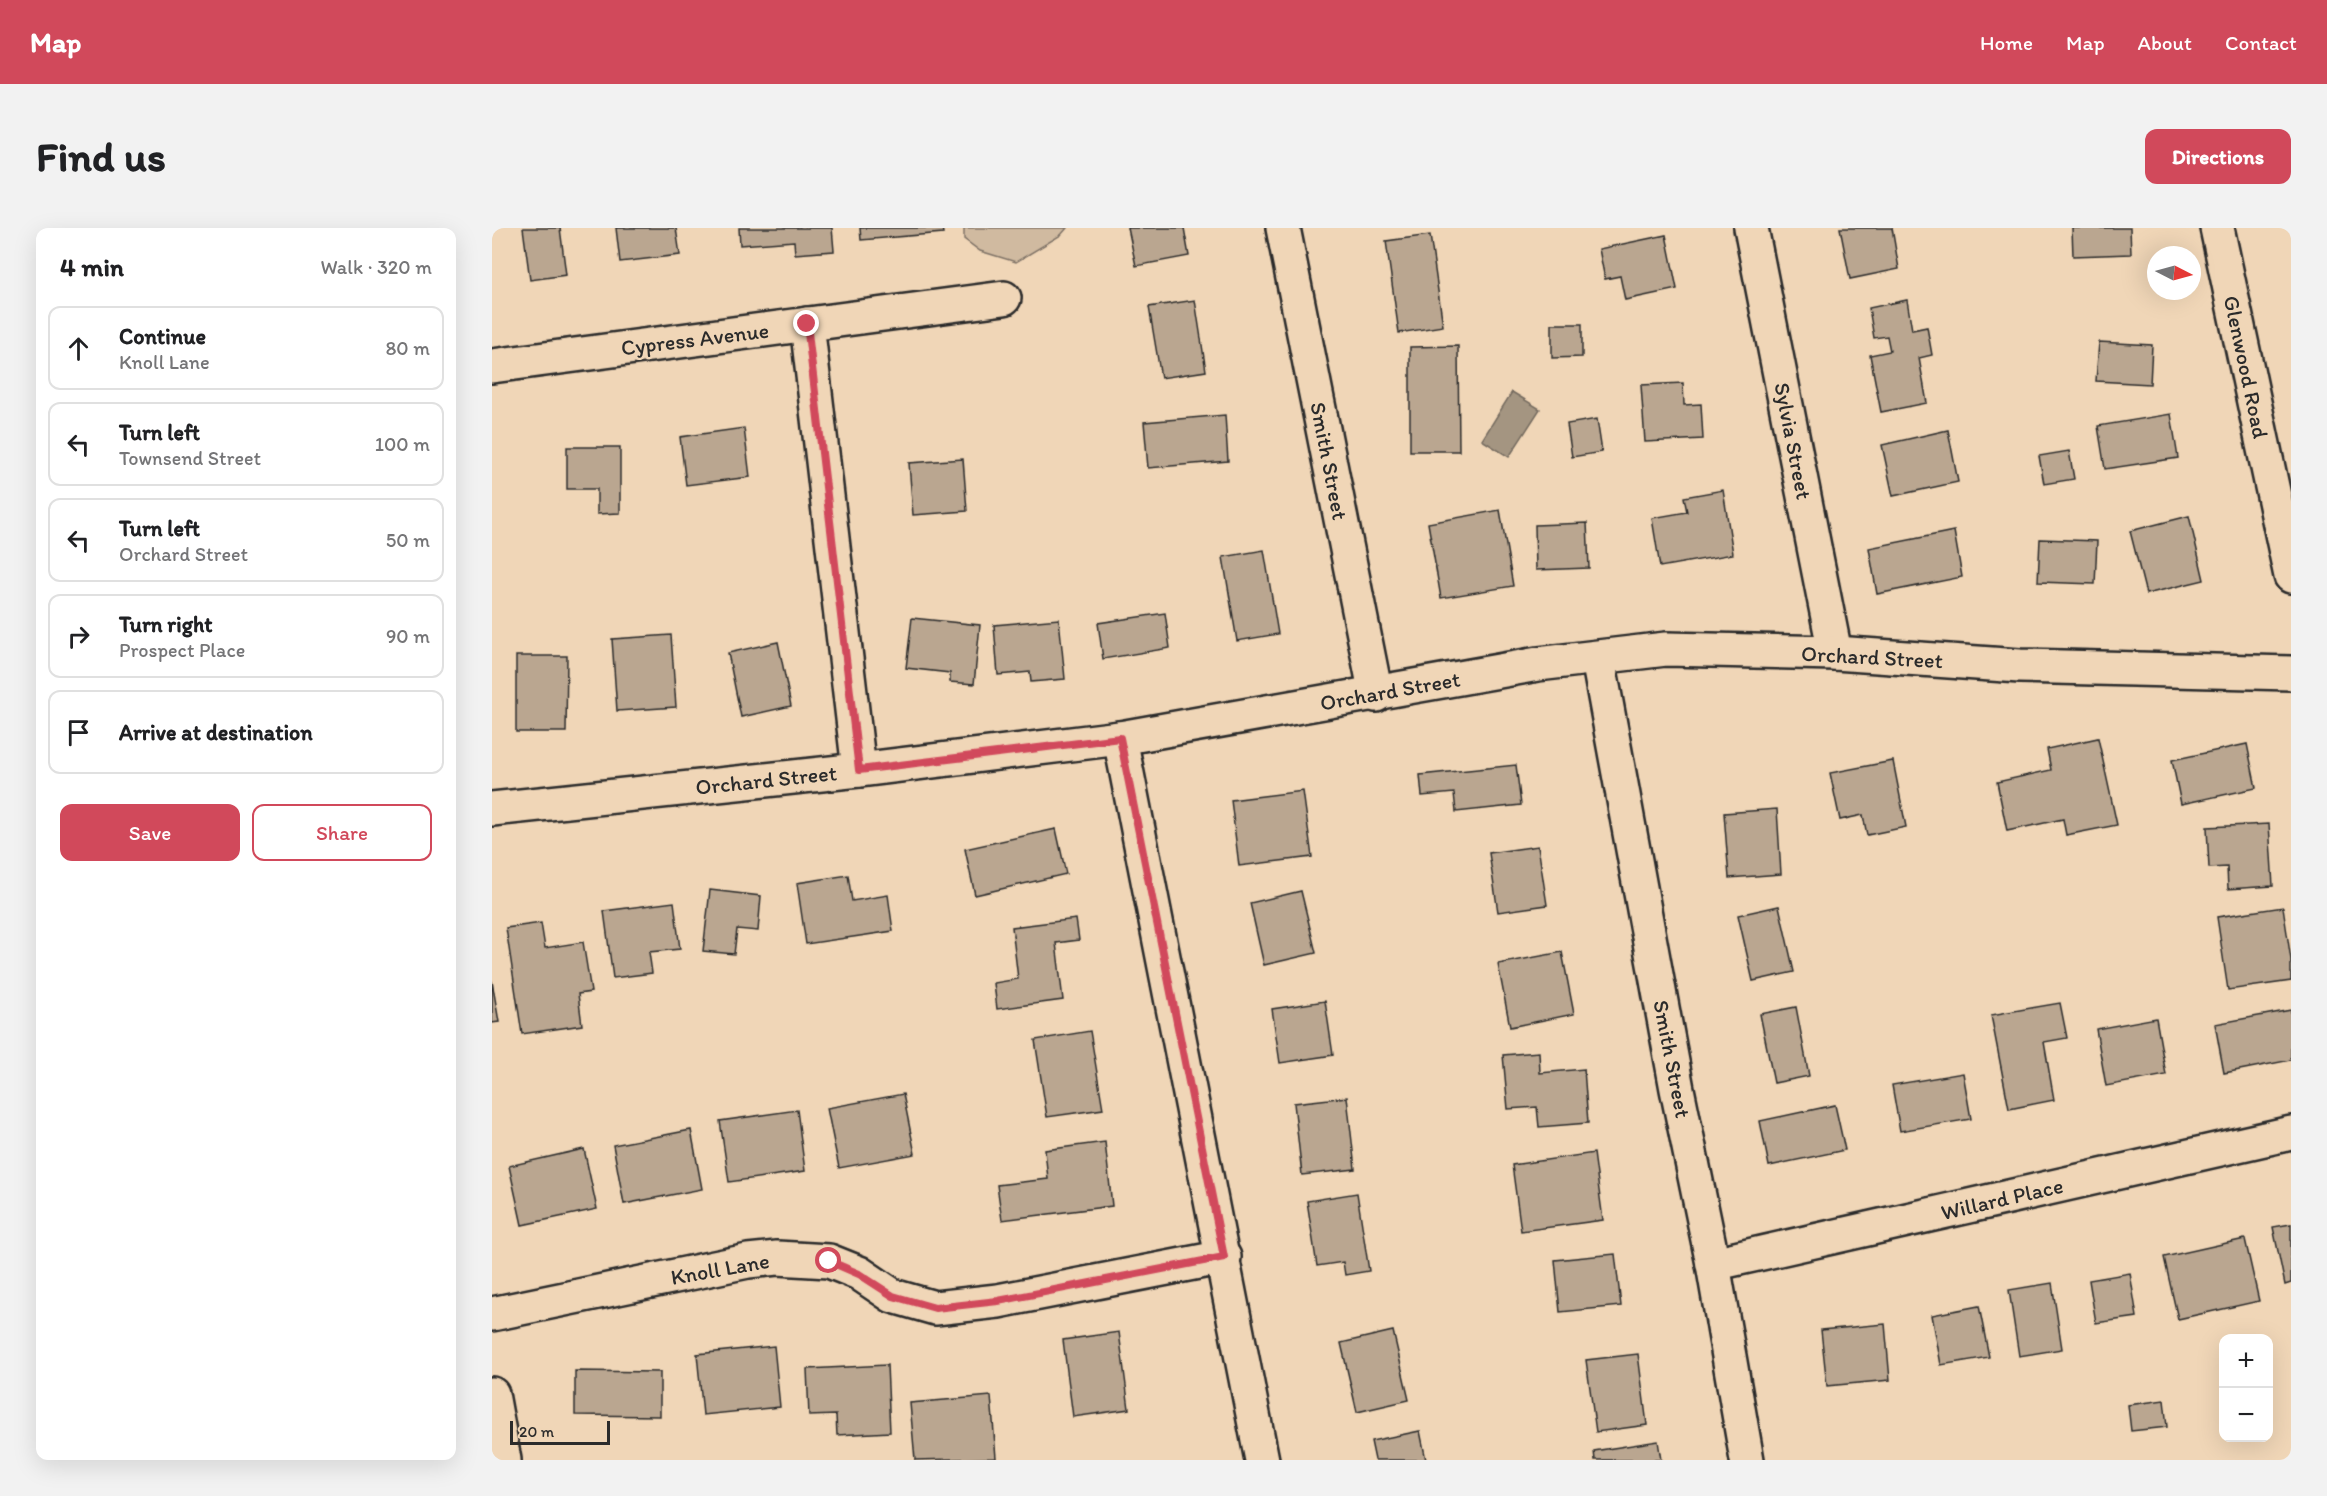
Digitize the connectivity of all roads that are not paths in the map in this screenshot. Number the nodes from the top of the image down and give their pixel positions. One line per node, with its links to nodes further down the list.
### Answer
1 (1283, 228): 11 (street, Smith Street)
2 (1751, 228): 8 (street, Sylvia Street)
3 (2217, 228): 7 (street, Glenwood Road)
4 (1004, 298): 5 (street, Cypress Avenue)
5 (807, 324): 6 (street, Cypress Avenue); 13 (street)
6 (492, 366)
7 (2291, 576)
8 (1834, 653): 9 (street, Orchard Street); 10 (street, Orchard Street)
9 (1598, 658): 11 (street, Orchard Street); 17 (street, Smith Street)
10 (2291, 673)
11 (1376, 695): 12 (street, Orchard Street)
12 (1120, 738): 13 (street, Orchard Street); 16 (street)
13 (859, 770): 14 (street, Orchard Street)
14 (492, 809)
15 (2291, 1133): 17 (street, Willard Place)
16 (1224, 1257): 18 (street, Knoll Lane); 21 (street)
17 (1713, 1264): 22 (street, Smith Street)
18 (492, 1314)
19 (492, 1394): 20 (street)
20 (504, 1460)
21 (1262, 1460)
22 (1747, 1460)

